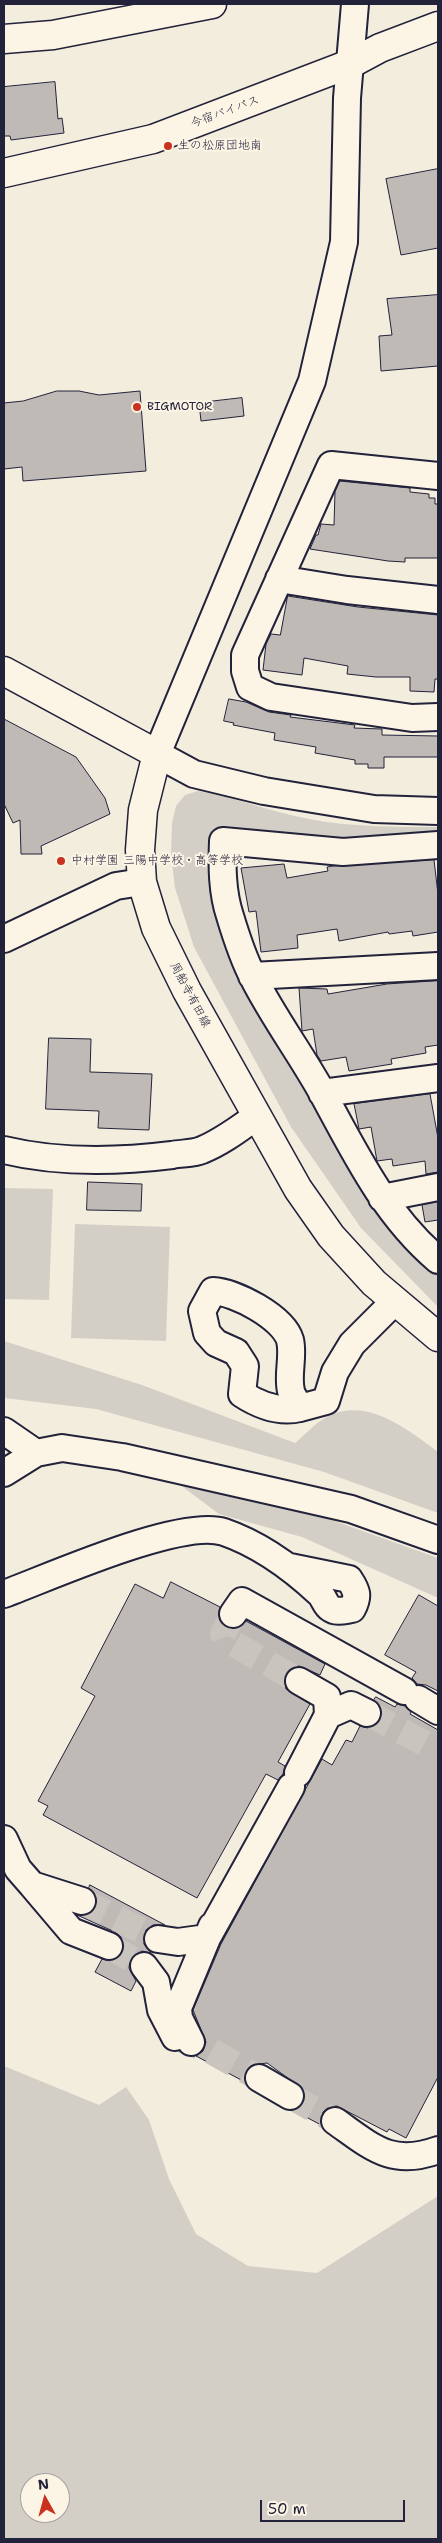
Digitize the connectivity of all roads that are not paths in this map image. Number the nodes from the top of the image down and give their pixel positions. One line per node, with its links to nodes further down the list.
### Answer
1 (212, 4): 4 (main road)
2 (355, 4): 5 (street)
3 (438, 26): 5 (main road, 今宿バイパス)
4 (4, 40)
5 (352, 63): 6 (main road, 今宿バイパス); 12 (street)
6 (4, 173)
7 (438, 476): 8 (street)
8 (279, 579): 9 (street); 11 (street)
9 (438, 600)
10 (4, 671): 12 (main road)
11 (438, 717)
12 (157, 754): 13 (street); 15 (main road, 周船寺有田線)
13 (438, 811)
14 (438, 845): 18 (street)
15 (142, 882): 16 (street); 21 (main road, 周船寺有田線)
16 (4, 939)
17 (438, 966): 18 (street)
18 (252, 976): 20 (street)
19 (438, 1078): 20 (street)
20 (322, 1093): 24 (street)
21 (257, 1116): 22 (street); 26 (main road, 周船寺有田線)
22 (4, 1150)
23 (438, 1187): 24 (street)
24 (382, 1198): 25 (street)
25 (438, 1260)
26 (394, 1302): 27 (main road, 周船寺有田線); 28 (street)
27 (438, 1337)
28 (300, 1408): 28 (street)
29 (4, 1431): 30 (street)
30 (36, 1453): 31 (street); 32 (street)
31 (4, 1472)
32 (438, 1540)
33 (290, 1567): 34 (street)
34 (4, 1594)
35 (234, 1614): 37 (street)
36 (299, 1681): 39 (street)
37 (426, 1708)
38 (367, 1713): 39 (street)
39 (328, 1715): 43 (street)
40 (4, 1839): 41 (street)
41 (32, 1885): 42 (street); 45 (street)
42 (82, 1901)
43 (212, 1926): 44 (street); 46 (street)
44 (158, 1939)
45 (109, 1946)
46 (144, 1966)
47 (259, 2078): 48 (street)
48 (290, 2096)
49 (335, 2122): 50 (street)
50 (438, 2150)

